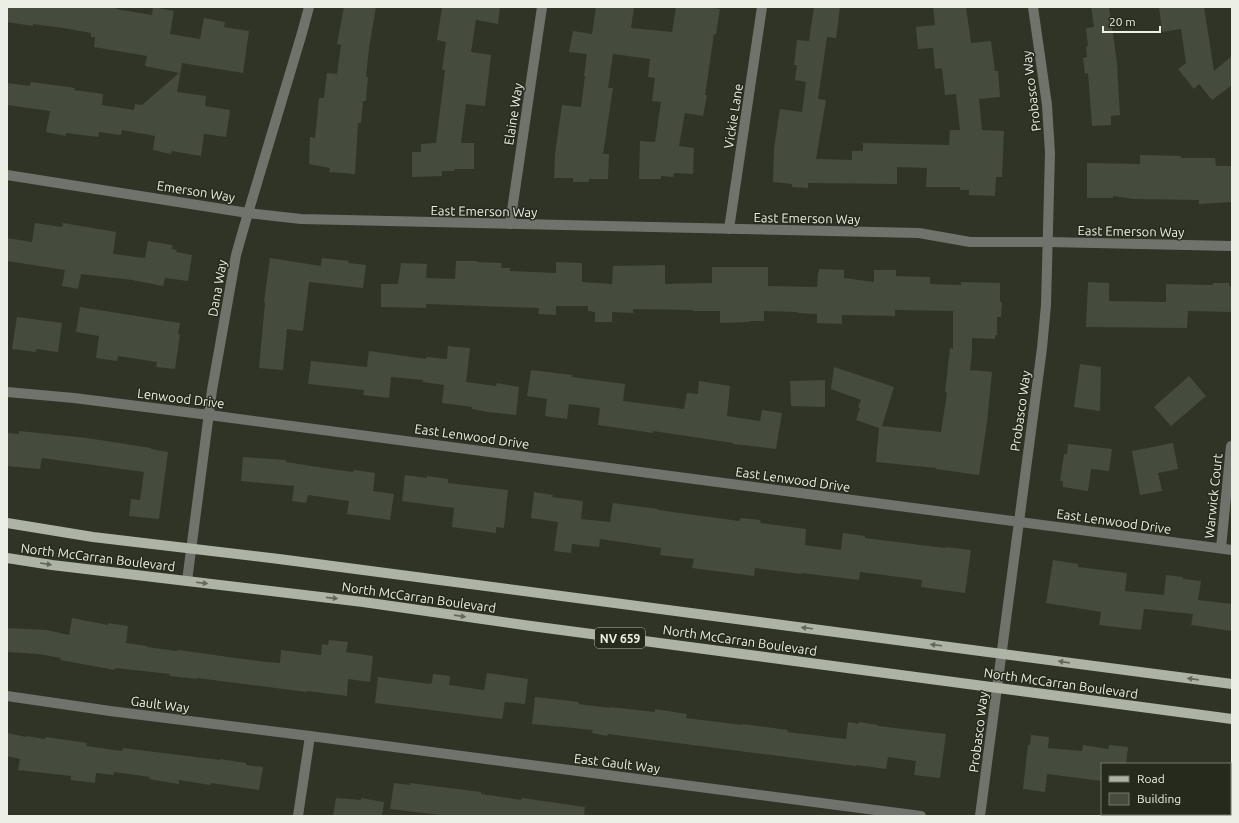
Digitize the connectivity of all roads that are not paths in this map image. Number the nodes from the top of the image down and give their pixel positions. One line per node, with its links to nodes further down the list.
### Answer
1 (308, 7): 6 (street, Dana Way)
2 (542, 7): 8 (street, Elaine Way)
3 (762, 7): 9 (street, Vickie Lane)
4 (1033, 7): 10 (street, Probasco Way)
5 (7, 174): 6 (street, Emerson Way)
6 (248, 213): 7 (street, Emerson Way); 13 (street, Dana Way)
7 (382, 221): 8 (street, East Emerson Way)
8 (510, 224): 9 (street, East Emerson Way)
9 (729, 229): 10 (street, East Emerson Way)
10 (1048, 242): 11 (street, East Emerson Way); 16 (street, Probasco Way)
11 (1232, 246)
12 (7, 392): 13 (street, Lenwood Drive)
13 (209, 415): 14 (street, Lenwood Drive); 19 (street, Dana Way)
14 (351, 433): 16 (street, East Lenwood Drive)
15 (1232, 446): 18 (street, Warwick Court)
16 (1019, 522): 18 (street, East Lenwood Drive); 23 (street, Probasco Way)
17 (7, 524): 19 (main road, North McCarran Boulevard)
18 (1221, 548): 20 (street, East Lenwood Drive)
19 (191, 549): 22 (street, Dana Way); 23 (main road, North McCarran Boulevard, one-way to 19)
20 (1232, 550)
21 (7, 558): 22 (main road, North McCarran Boulevard / NV 659, one-way to 22)
22 (187, 581): 25 (main road, North McCarran Boulevard / NV 659, one-way to 25)
23 (1002, 654): 24 (main road, North McCarran Boulevard, one-way to 23); 25 (street, Probasco Way)
24 (1232, 684)
25 (997, 688): 27 (main road, North McCarran Boulevard / NV 659); 31 (street, Probasco Way)
26 (7, 696): 28 (street, Gault Way)
27 (1232, 719)
28 (310, 736): 29 (street); 30 (street, East Gault Way)
29 (298, 816)
30 (921, 816)
31 (980, 816)

